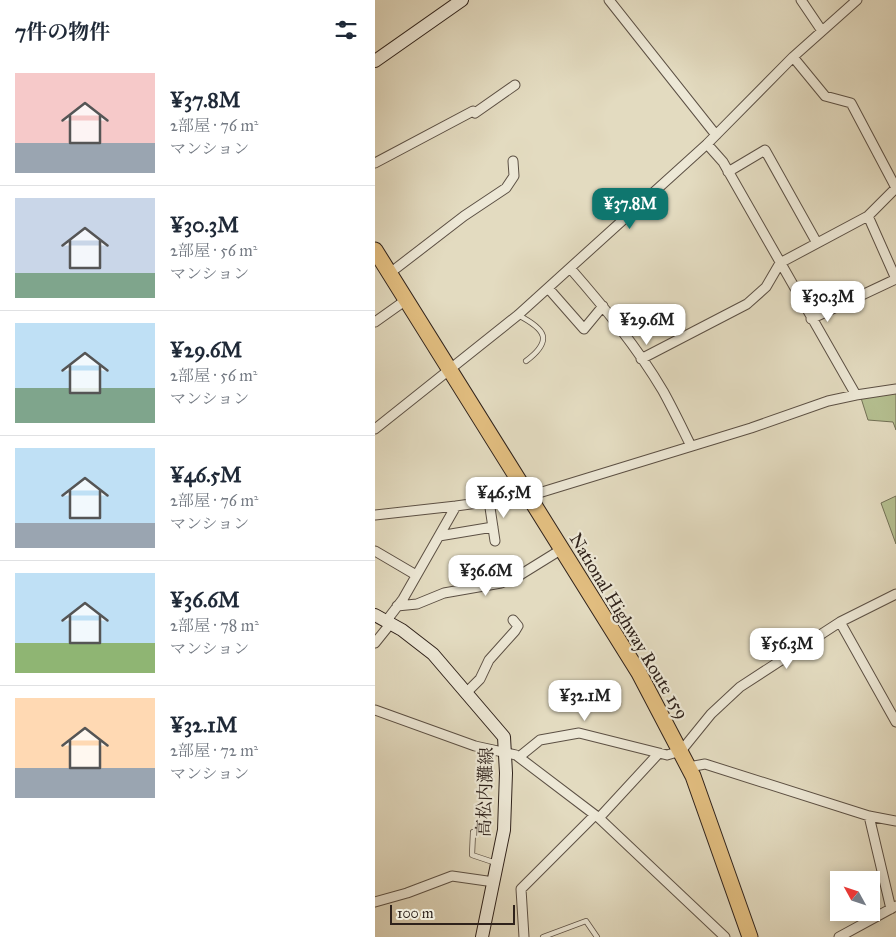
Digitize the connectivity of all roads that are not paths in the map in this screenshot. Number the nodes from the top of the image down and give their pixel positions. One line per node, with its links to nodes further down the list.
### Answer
1 (801, 0): 5 (street)
2 (857, 0): 5 (street)
3 (459, 1): 7 (main road)
4 (613, 2): 9 (street)
5 (822, 31): 6 (street)
6 (793, 57): 9 (street); 14 (street)
7 (375, 61)
8 (515, 85): 12 (street)
9 (716, 135): 10 (street)
10 (707, 144): 13 (street); 19 (street)
11 (513, 161): 20 (street)
12 (375, 163)
13 (728, 172): 16 (street); 18 (street)
14 (896, 188): 15 (street)
15 (868, 216): 16 (street); 25 (street)
16 (817, 243): 18 (street)
17 (375, 250): 20 (highway, National Highway Route 159)
18 (780, 263): 25 (street); 27 (street)
19 (570, 268): 21 (street); 23 (street)
20 (389, 273): 22 (highway, National Highway Route 159)
21 (548, 288): 23 (street); 24 (street)
22 (406, 300): 26 (street); 29 (highway, National Highway Route 159)
23 (603, 306): 27 (street)
24 (519, 315): 28 (lane); 29 (street)
25 (811, 319): 31 (street)
26 (375, 322)
27 (641, 359): 33 (street)
28 (526, 361)
29 (451, 370): 32 (street); 34 (highway, National Highway Route 159)
30 (896, 389): 31 (street)
31 (856, 394): 33 (street)
32 (375, 429)
33 (691, 446): 34 (street)
34 (529, 496): 35 (street); 41 (highway, National Highway Route 159)
35 (489, 501): 36 (street); 38 (street)
36 (456, 506): 37 (street); 39 (street)
37 (375, 515)
38 (493, 527): 39 (street); 40 (street)
39 (439, 536): 43 (street)
40 (495, 540)
41 (562, 549): 45 (street); 54 (highway, National Highway Route 159)
42 (375, 551): 43 (street)
43 (417, 575): 45 (street)
44 (896, 594): 49 (street)
45 (400, 602): 48 (street)
46 (375, 615): 48 (main road, 高松内灘線)
47 (513, 620): 51 (street)
48 (388, 622): 50 (street); 51 (main road, 高松内灘線)
49 (840, 622): 53 (street); 54 (street)
50 (375, 643)
51 (467, 692): 56 (main road, 高松内灘線)
52 (375, 710): 56 (street)
53 (896, 722)
54 (681, 751): 55 (street); 57 (highway, National Highway Route 159)
55 (659, 753): 56 (street); 59 (street)
56 (512, 755): 59 (street); 62 (main road, 高松内灘線)
57 (689, 767): 58 (street); 71 (highway, National Highway Route 159)
58 (869, 816): 60 (street); 65 (street)
59 (597, 817): 67 (street); 70 (street)
60 (896, 821)
61 (473, 832): 62 (lane)
62 (498, 863): 63 (main road, 高松内灘線)
63 (494, 882): 64 (street); 66 (main road, 高松内灘線)
64 (375, 902)
65 (894, 907): 72 (street)
66 (482, 937)
67 (525, 937)
68 (543, 937): 69 (lane)
69 (597, 937)
70 (725, 937)
71 (750, 937)
72 (839, 937)

